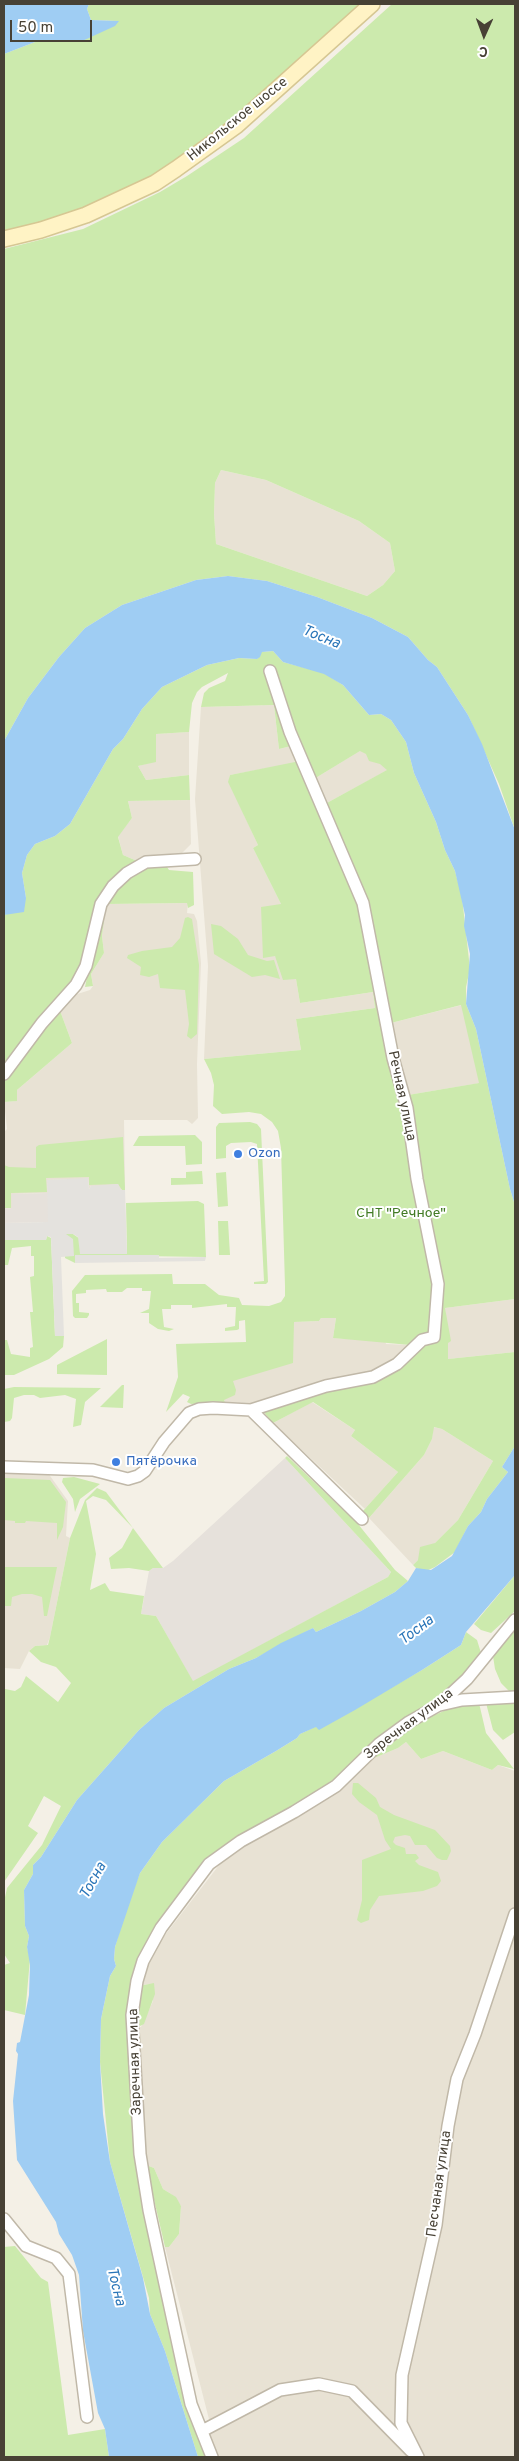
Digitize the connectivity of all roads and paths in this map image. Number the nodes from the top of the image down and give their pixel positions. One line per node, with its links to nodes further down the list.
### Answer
1 (372, 4): 2 (main road, Никольское шоссе)
2 (4, 239)
3 (270, 671): 6 (street, Речная улица)
4 (195, 859): 5 (street)
5 (4, 1074)
6 (251, 1410): 7 (street); 8 (street)
7 (4, 1467)
8 (362, 1519)
9 (515, 1620): 11 (street, Заречная улица)
10 (515, 1697): 11 (street)
11 (438, 1705): 15 (street, Заречная улица)
12 (515, 1914): 17 (street, Песчаная улица)
13 (4, 2219): 14 (street)
14 (87, 2418)
15 (202, 2431): 16 (street, Заречная улица); 17 (street)
16 (212, 2457)
17 (418, 2457)

